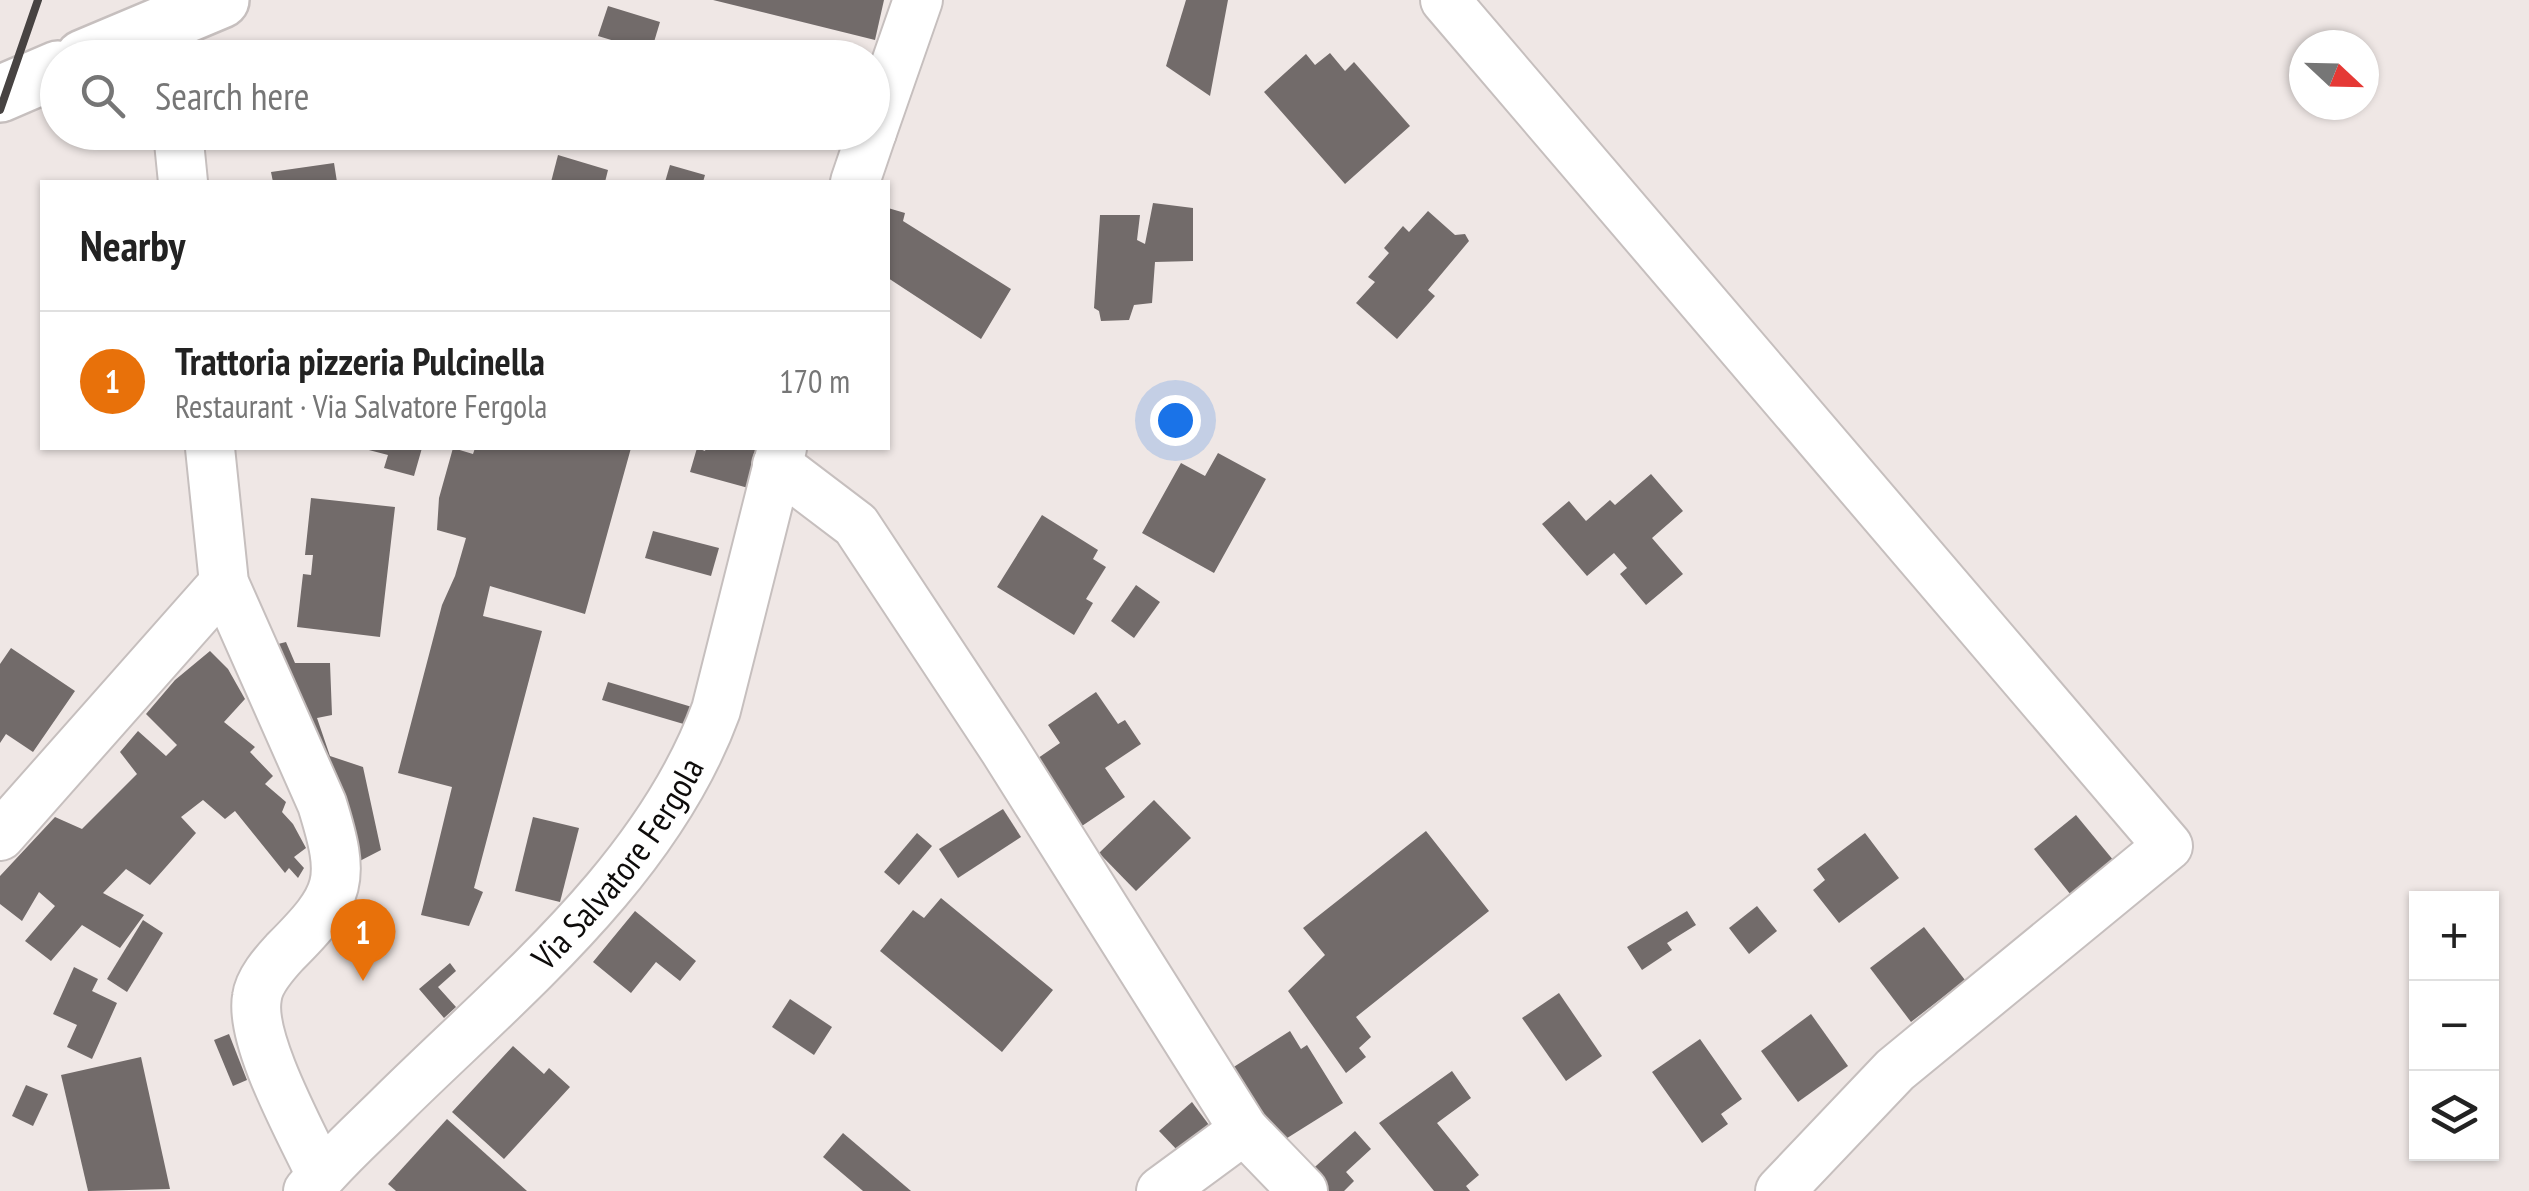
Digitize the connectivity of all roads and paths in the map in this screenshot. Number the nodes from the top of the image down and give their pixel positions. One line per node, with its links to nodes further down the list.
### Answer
1 (221, 0): 4 (main road)
2 (918, 0): 6 (street)
3 (1446, 0): 20 (street)
4 (168, 39)
5 (40, 77): 7 (main road)
6 (890, 80)
7 (0, 94)
8 (180, 150): 10 (street)
9 (866, 150): 11 (street)
10 (183, 180)
11 (856, 180)
12 (210, 450): 14 (street)
13 (780, 456): 16 (street); 17 (street, Via Salvatore Fergola)
14 (224, 583): 15 (street); 17 (street)
15 (0, 836)
16 (1244, 1130): 18 (street); 19 (street)
17 (315, 1183)
18 (1162, 1191)
19 (1303, 1191)
20 (1780, 1191)

